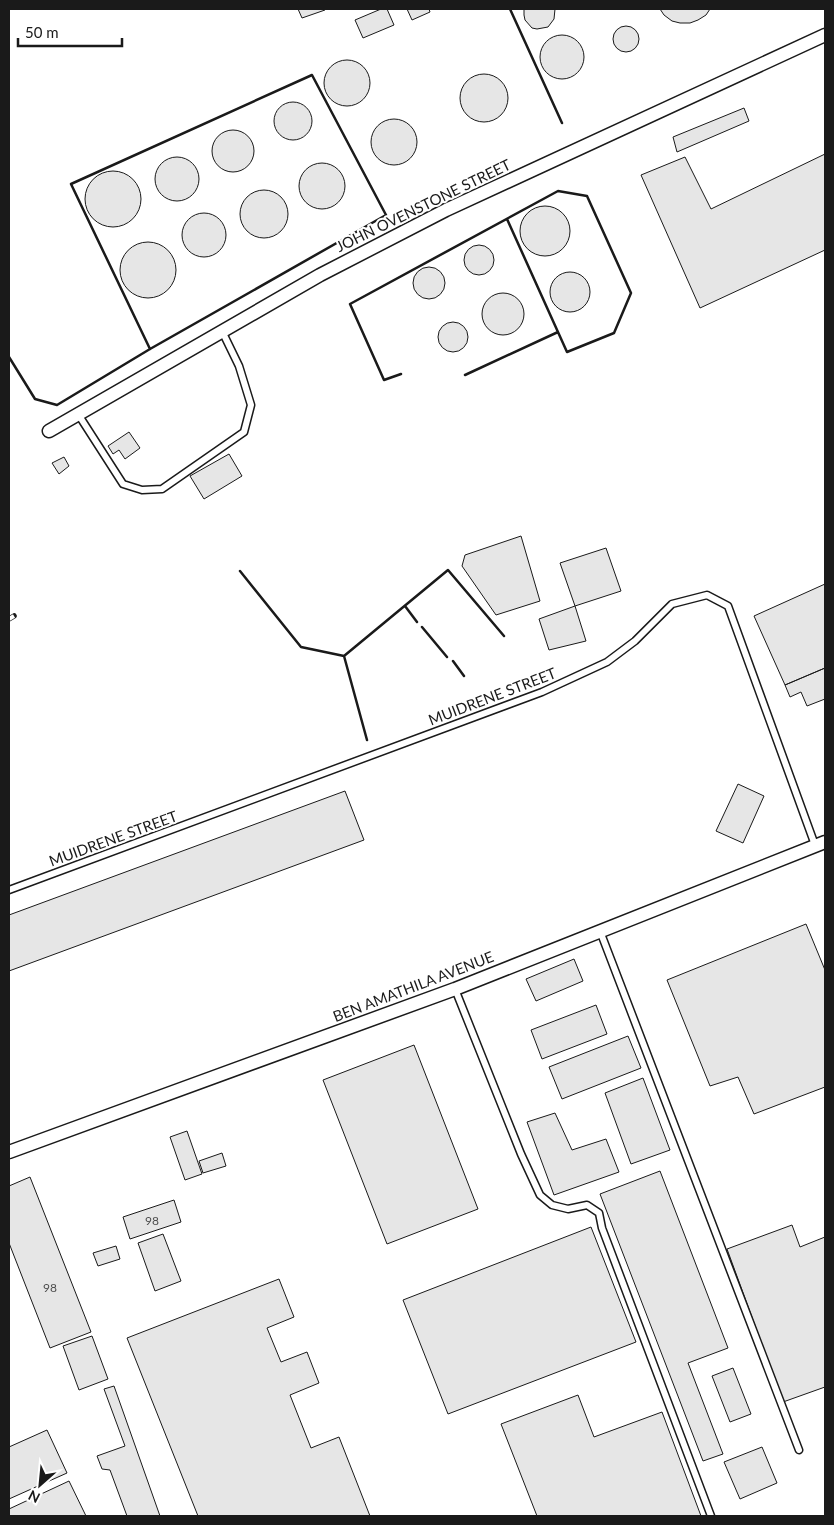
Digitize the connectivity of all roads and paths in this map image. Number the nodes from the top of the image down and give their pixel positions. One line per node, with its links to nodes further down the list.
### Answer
1 (825, 35): 2 (street, JOHN OVENSTONE STREET)
2 (222, 331): 3 (street, JOHN OVENSTONE STREET); 3 (lane)
3 (78, 414): 4 (street, JOHN OVENSTONE STREET)
4 (49, 431)
5 (820, 843): 6 (lane, MUIDRENE STREET); 7 (street, BEN AMATHILA AVENUE)
6 (9, 890)
7 (600, 931): 8 (street, BEN AMATHILA AVENUE); 10 (lane)
8 (455, 989): 9 (street, BEN AMATHILA AVENUE); 11 (lane)
9 (9, 1152)
10 (799, 1450)
11 (711, 1516)

